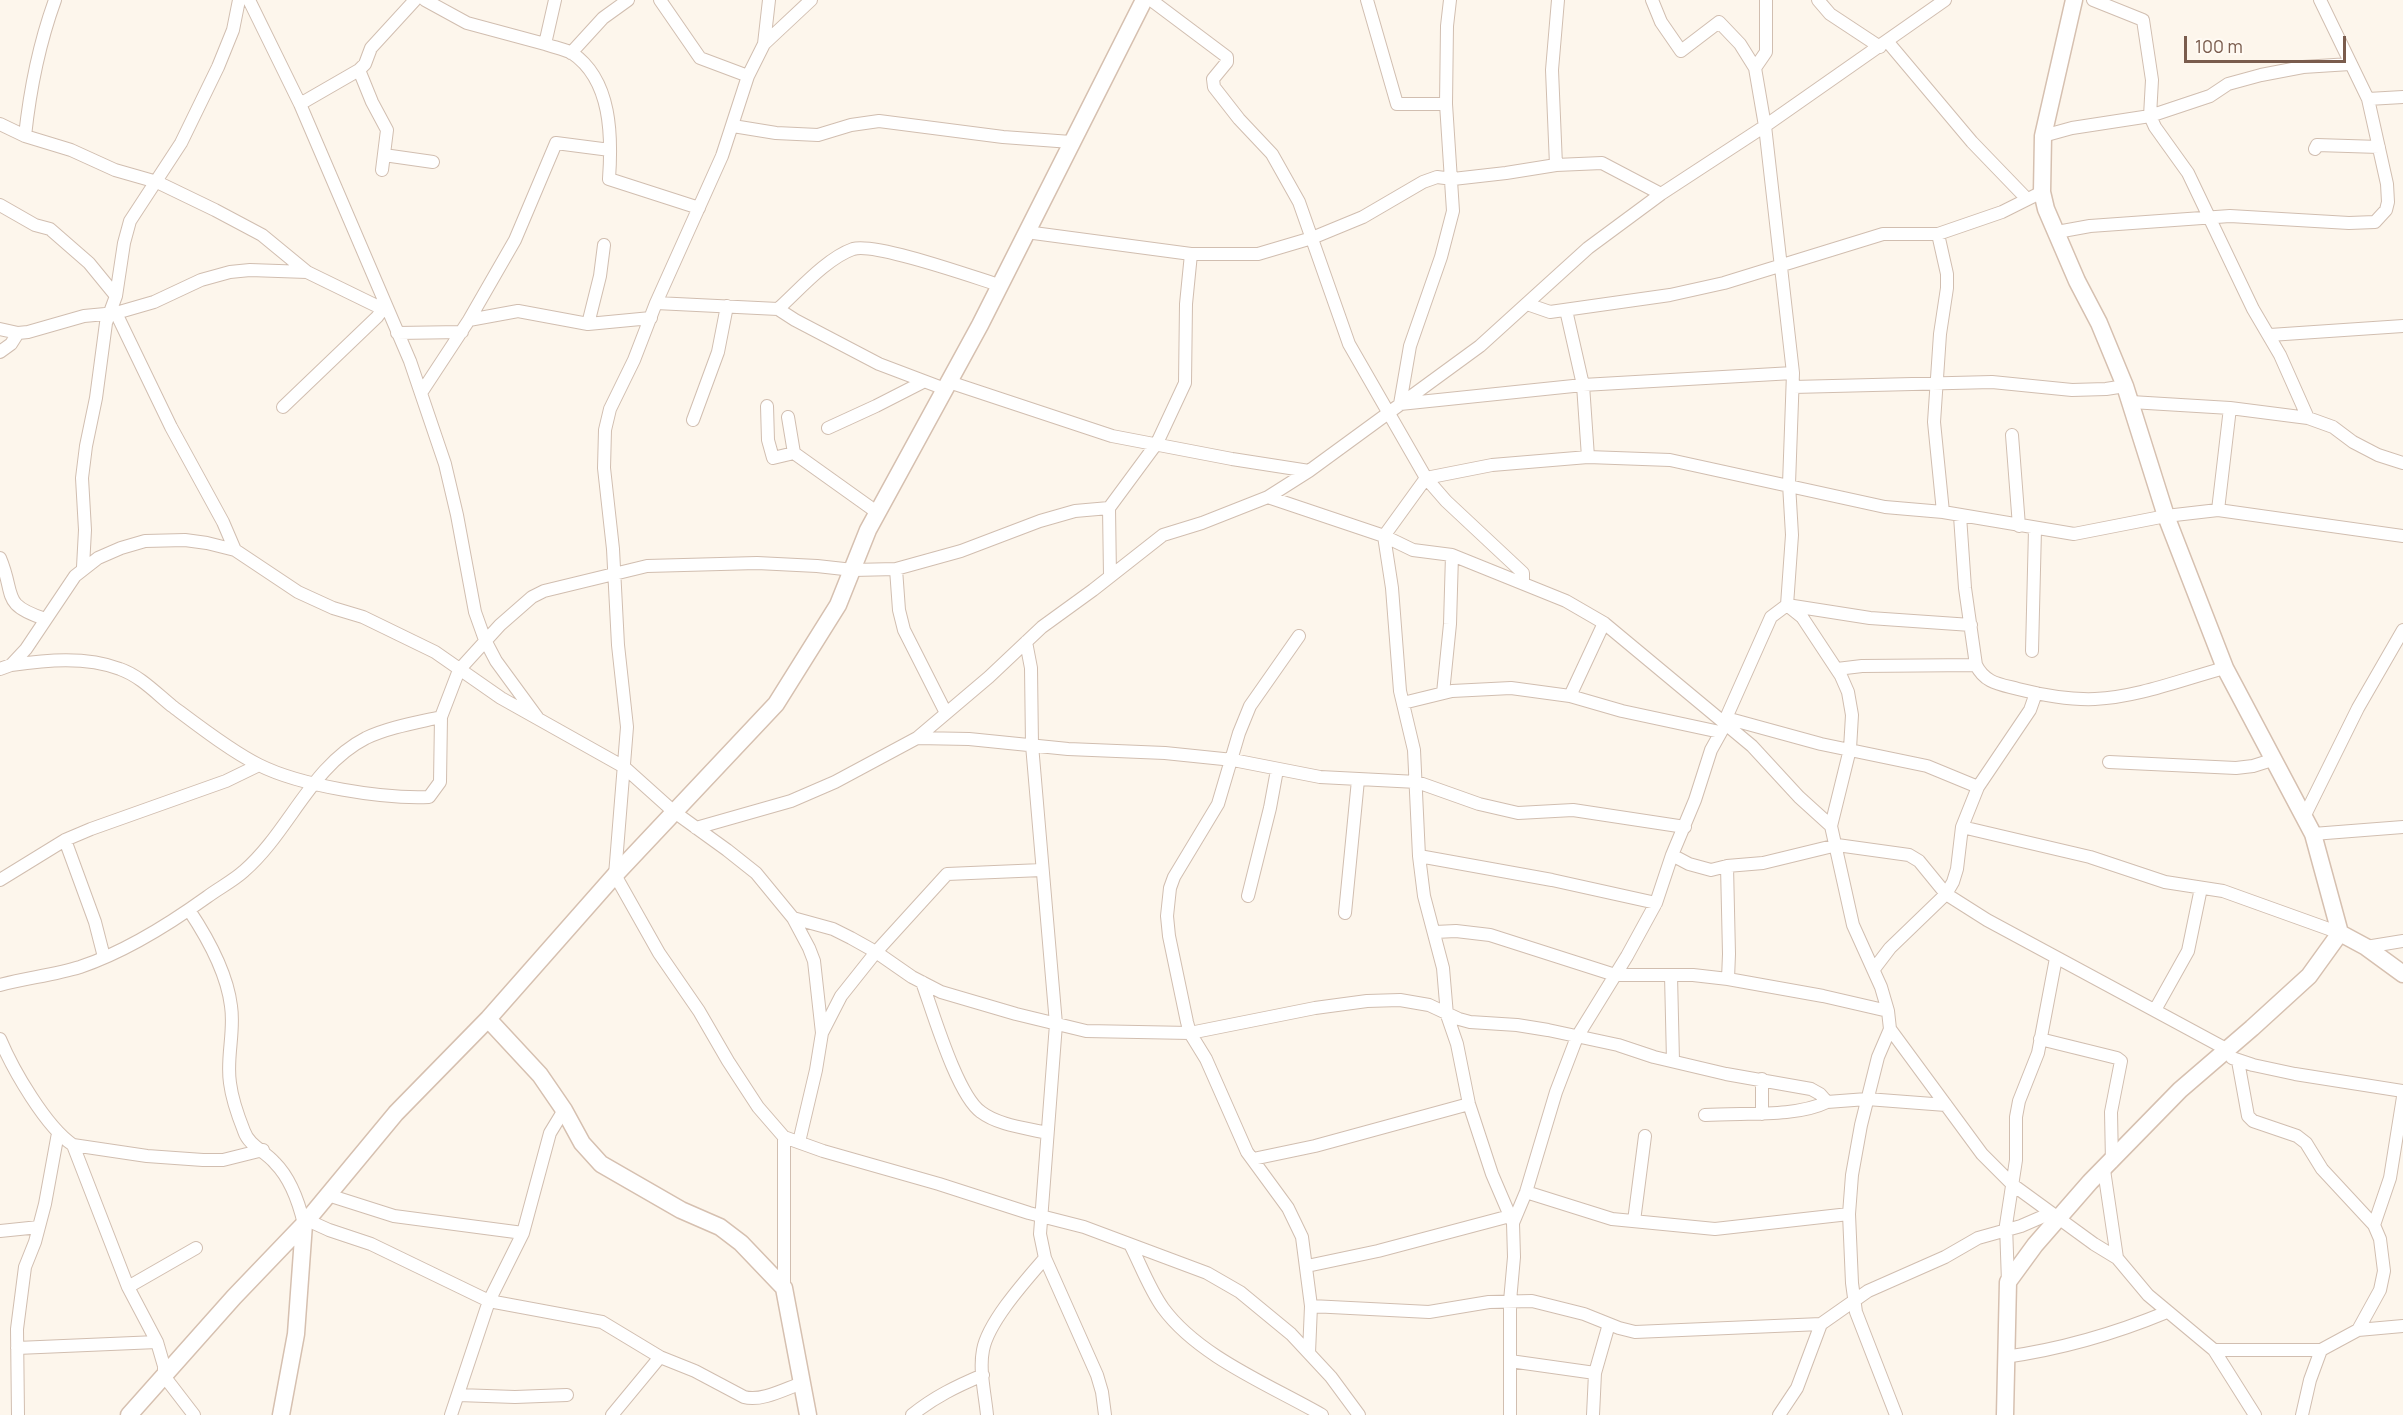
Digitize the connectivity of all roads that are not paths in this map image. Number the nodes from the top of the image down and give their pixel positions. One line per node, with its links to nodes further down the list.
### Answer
1 (55, 0): 39 (street)
2 (239, 0): 50 (street)
3 (249, 0): 34 (street)
4 (415, 0): 29 (street)
5 (425, 0): 23 (street)
6 (555, 0): 23 (street)
7 (628, 0): 26 (street)
8 (660, 0): 30 (street)
9 (769, 0): 24 (street)
10 (811, 0): 24 (street)
11 (1144, 0): 41 (street)
12 (1151, 0): 59 (street)
13 (1367, 0): 33 (street)
14 (1450, 0): 33 (street)
15 (1558, 0): 47 (street)
16 (1652, 0): 28 (street)
17 (1766, 0): 28 (street)
18 (1818, 0): 25 (street)
19 (1945, 0): 25 (street)
20 (2074, 0): 40 (street)
21 (2093, 0): 35 (street)
22 (2320, 0): 27 (street)
23 (545, 44): 26 (street)
24 (764, 44): 30 (street)
25 (1883, 44): 38 (street); 52 (street)
26 (571, 53): 44 (street)
27 (2350, 64): 32 (street); 35 (street)
28 (1755, 68): 38 (street)
29 (359, 69): 34 (street); 45 (street)
30 (748, 76): 37 (street)
31 (2403, 97): 32 (street)
32 (2368, 99): 42 (street)
33 (1446, 104): 49 (street)
34 (300, 105): 70 (street)
35 (2150, 116): 40 (street); 55 (street)
36 (0, 124): 39 (street)
37 (733, 126): 41 (street); 54 (street)
38 (1765, 126): 51 (street); 62 (street)
39 (25, 136): 50 (street)
40 (2043, 136): 52 (street)
41 (1071, 142): 56 (street)
42 (2379, 147): 43 (street); 55 (street)
43 (2315, 149)
44 (610, 150): 54 (street); 74 (street)
45 (384, 155): 46 (street); 48 (street)
46 (433, 162)
47 (1556, 165): 49 (street); 51 (street)
48 (381, 170)
49 (1453, 178): 59 (street); 93 (street)
50 (157, 182): 63 (street); 65 (street)
51 (1661, 194): 67 (street)
52 (2034, 195): 57 (street); 58 (street)
53 (0, 205): 65 (street)
54 (699, 208): 66 (street)
55 (2211, 218): 57 (street); 81 (street)
56 (1026, 232): 61 (street); 64 (street)
57 (2057, 232): 90 (street)
58 (1938, 234): 62 (street); 85 (street)
59 (1312, 238): 61 (street); 93 (street)
60 (604, 245): 75 (street)
61 (1191, 254): 100 (street)
62 (1781, 264): 71 (street); 83 (street)
63 (308, 272): 70 (street); 72 (street)
64 (999, 285): 69 (street); 87 (street)
65 (116, 296): 72 (street)
66 (656, 303): 68 (street); 73 (street)
67 (1527, 304): 71 (street); 93 (street)
68 (727, 306): 69 (street); 97 (street)
69 (778, 309): 84 (street)
70 (385, 310): 80 (street); 92 (street)
71 (1566, 310): 86 (street)
72 (113, 313): 79 (street); 118 (street); 121 (street)
73 (651, 318): 75 (street); 124 (street)
74 (469, 320): 75 (street); 78 (street)
75 (588, 324)
76 (2403, 326): 81 (street)
77 (0, 329): 79 (street)
78 (462, 332): 80 (street); 89 (street)
79 (18, 333): 82 (street)
80 (397, 333): 89 (street)
81 (2270, 335): 96 (street)
82 (0, 352)
83 (1793, 373): 86 (street); 88 (street)
84 (923, 382): 87 (street); 98 (street)
85 (1936, 384): 88 (street); 90 (street); 110 (street)
86 (1583, 385): 93 (street); 102 (street)
87 (947, 386): 100 (street); 111 (street)
88 (1792, 387): 106 (street)
89 (421, 393): 133 (street)
90 (2128, 394): 94 (street); 113 (street)
91 (767, 406): 101 (street)
92 (283, 407)
93 (1395, 408): 104 (street); 105 (street)
94 (2230, 408): 96 (street); 109 (street)
95 (788, 417): 101 (street)
96 (2308, 418): 103 (street)
97 (693, 420)
98 (828, 428)
99 (2012, 435): 114 (street)
100 (1157, 443): 104 (street); 108 (street)
101 (794, 453): 111 (street)
102 (1588, 457): 105 (street); 106 (street)
103 (2403, 463)
104 (1310, 471): 107 (street)
105 (1426, 478): 116 (street); 126 (street)
106 (1789, 484): 110 (street); 127 (street)
107 (1268, 497): 116 (street); 125 (street)
108 (1109, 508): 122 (street); 125 (street)
109 (2218, 510): 113 (street); 117 (street)
110 (1943, 512): 112 (street)
111 (878, 513): 123 (street)
112 (1960, 516): 114 (street); 130 (street)
113 (2166, 516): 115 (street); 138 (street)
114 (2019, 526): 115 (street)
115 (2035, 529): 135 (street)
116 (1384, 536): 119 (street); 144 (street)
117 (2403, 536)
118 (235, 550): 121 (street); 140 (street)
119 (1452, 555): 126 (street); 141 (street)
120 (0, 558): 128 (street)
121 (83, 567): 128 (street)
122 (896, 569): 123 (street); 145 (street)
123 (852, 570): 124 (street); 162 (street)
124 (615, 573): 133 (street); 156 (street)
125 (1110, 576): 134 (street)
126 (1523, 582): 129 (street)
127 (1787, 605): 130 (street); 139 (street); 148 (street)
128 (45, 619): 137 (street)
129 (1604, 623): 143 (street); 148 (street)
130 (1971, 625): 136 (street)
131 (2403, 630): 163 (street)
132 (1299, 636): 152 (street)
133 (485, 640): 140 (street); 147 (street)
134 (1026, 642): 145 (street); 150 (street)
135 (2032, 651)
136 (1976, 665): 139 (street); 142 (street)
137 (6, 667): 155 (street)
138 (2225, 668): 142 (street); 153 (street)
139 (1837, 669): 151 (street)
140 (459, 670): 146 (street); 147 (street)
141 (1443, 693): 143 (street); 144 (street)
142 (2036, 693): 161 (street)
143 (1570, 696): 148 (street)
144 (1403, 703): 159 (street)
145 (946, 713): 149 (street)
146 (441, 717): 160 (street); 160 (street)
147 (538, 718): 156 (street)
148 (1724, 724): 151 (street); 164 (street); 165 (street)
149 (917, 738): 150 (street); 167 (street)
150 (1032, 745): 152 (street); 175 (street)
151 (1850, 749): 161 (street); 164 (street)
152 (1233, 760): 157 (street); 206 (street)
153 (2272, 760): 154 (street); 163 (street)
154 (2109, 762)
155 (259, 765): 160 (street); 170 (street)
156 (624, 766): 162 (street); 176 (street)
157 (1277, 770): 158 (street); 180 (street)
158 (1358, 780): 159 (street); 183 (street)
159 (1417, 782): 165 (street); 173 (street)
160 (314, 783): 182 (street)
161 (1978, 787): 168 (street)
162 (673, 812): 167 (street); 176 (street)
163 (2305, 815): 169 (street)
164 (1831, 826): 171 (street)
165 (1685, 827): 172 (street)
166 (2403, 827): 169 (street)
167 (696, 828): 184 (street)
168 (1962, 828): 178 (street); 179 (street)
169 (2313, 834): 186 (street)
170 (65, 840): 177 (street); 190 (street)
171 (1837, 845): 174 (street); 179 (street); 192 (street)
172 (1672, 855): 174 (street); 181 (street)
173 (1419, 856): 181 (street); 185 (street)
174 (1727, 866): 196 (street)
175 (1042, 870): 189 (street); 203 (street)
176 (615, 875): 202 (street); 225 (street)
177 (0, 880)
178 (2201, 888): 186 (street); 199 (street)
179 (1946, 894): 191 (street); 192 (street)
180 (1248, 896)
181 (1656, 903): 194 (street)
182 (189, 910): 190 (street); 228 (street)
183 (1345, 913)
184 (793, 918): 189 (street); 205 (street)
185 (1435, 932): 194 (street); 201 (street)
186 (2340, 933): 188 (street); 210 (street)
187 (2403, 941): 188 (street)
188 (2366, 947): 193 (street)
189 (876, 952): 197 (street); 205 (street)
190 (104, 957): 198 (street)
191 (2056, 958): 199 (street); 209 (street)
192 (1874, 969): 200 (street)
193 (2403, 974)
194 (1615, 975): 195 (street); 207 (street)
195 (1671, 975): 196 (street); 211 (street)
196 (1728, 980): 200 (street)
197 (922, 982): 203 (street); 223 (street)
198 (0, 985)
199 (2155, 1010): 210 (street)
200 (1888, 1011): 204 (street)
201 (1448, 1015): 206 (street); 207 (street); 217 (street)
202 (488, 1018): 219 (street); 233 (street)
203 (1056, 1024): 206 (street); 223 (street)
204 (1890, 1029): 215 (street); 218 (street)
205 (822, 1033): 226 (street)
206 (1190, 1033): 229 (street)
207 (1577, 1037): 211 (street); 232 (street)
208 (0, 1039): 222 (street)
209 (2040, 1039): 230 (street); 231 (street)
210 (2230, 1055): 213 (street); 230 (street); 240 (street)
211 (1673, 1061): 212 (street)
212 (1762, 1079): 216 (street); 220 (street)
213 (2403, 1091)
214 (2403, 1097): 240 (street)
215 (1867, 1099): 216 (street); 218 (street); 234 (street)
216 (1827, 1102): 220 (street)
217 (1469, 1104): 229 (street); 237 (street)
218 (1946, 1105): 231 (street)
219 (564, 1110): 244 (street); 252 (street)
220 (1762, 1114): 221 (street)
221 (1705, 1115)
222 (58, 1133): 227 (street); 241 (street)
223 (1047, 1133): 235 (street)
224 (1645, 1136): 238 (street)
225 (784, 1137): 226 (street); 252 (street)
226 (799, 1142): 235 (street)
227 (73, 1145): 228 (street); 251 (street)
228 (263, 1150): 239 (street)
229 (1252, 1159): 249 (street)
230 (2108, 1166): 236 (street); 248 (street)
231 (2013, 1185): 236 (street); 242 (street)
232 (1526, 1192): 237 (street); 238 (street)
233 (328, 1195): 239 (street); 244 (street)
234 (1849, 1214): 238 (street); 255 (street)
235 (1040, 1216): 245 (street); 247 (street)
236 (2054, 1216): 242 (street); 248 (street); 250 (street)
237 (1511, 1220): 249 (street); 254 (street)
238 (1634, 1221)
239 (305, 1222): 253 (street); 272 (street); 279 (street)
240 (2374, 1225): 261 (street)
241 (39, 1227): 243 (street); 263 (street)
242 (2007, 1230): 250 (street); 255 (street)
243 (0, 1231)
244 (523, 1233): 253 (street)
245 (1131, 1246): 266 (street); 286 (street)
246 (196, 1248): 251 (street)
247 (1045, 1258): 271 (street); 285 (street)
248 (2117, 1258): 257 (street)
249 (1307, 1266): 256 (street)
250 (2008, 1282): 268 (street)
251 (128, 1287): 262 (street)
252 (784, 1288): 273 (street)
253 (489, 1301): 267 (street); 274 (street)
254 (1510, 1301): 256 (street); 258 (street); 269 (street)
255 (1854, 1302): 259 (street); 291 (street)
256 (1311, 1306): 266 (street)
257 (2167, 1312): 264 (street); 268 (street)
258 (1609, 1324): 259 (street); 270 (street)
259 (1821, 1324): 290 (street)
260 (2403, 1326): 261 (street)
261 (2358, 1329): 265 (street)
262 (157, 1342): 263 (street); 272 (street)
263 (17, 1348): 276 (street)
264 (2214, 1350): 265 (street); 293 (street)
265 (2321, 1350): 294 (street)
266 (1309, 1353): 287 (street)
267 (660, 1357): 273 (street); 281 (street)
268 (2005, 1357): 292 (street)
269 (1510, 1361): 270 (street); 288 (street)
270 (1595, 1373): 289 (street)
271 (983, 1375): 283 (street); 284 (street)
272 (164, 1376): 277 (street); 278 (street)
273 (802, 1383): 282 (street)
274 (458, 1395): 275 (street); 280 (street)
275 (567, 1395)
276 (18, 1415)
277 (129, 1415)
278 (194, 1415)
279 (281, 1415)
280 (451, 1415)
281 (612, 1415)
282 (808, 1415)
283 (912, 1415)
284 (987, 1415)
285 (1105, 1415)
286 (1322, 1415)
287 (1359, 1415)
288 (1510, 1415)
289 (1593, 1415)
290 (1779, 1415)
291 (1896, 1415)
292 (2006, 1415)
293 (2255, 1415)
294 (2302, 1415)

